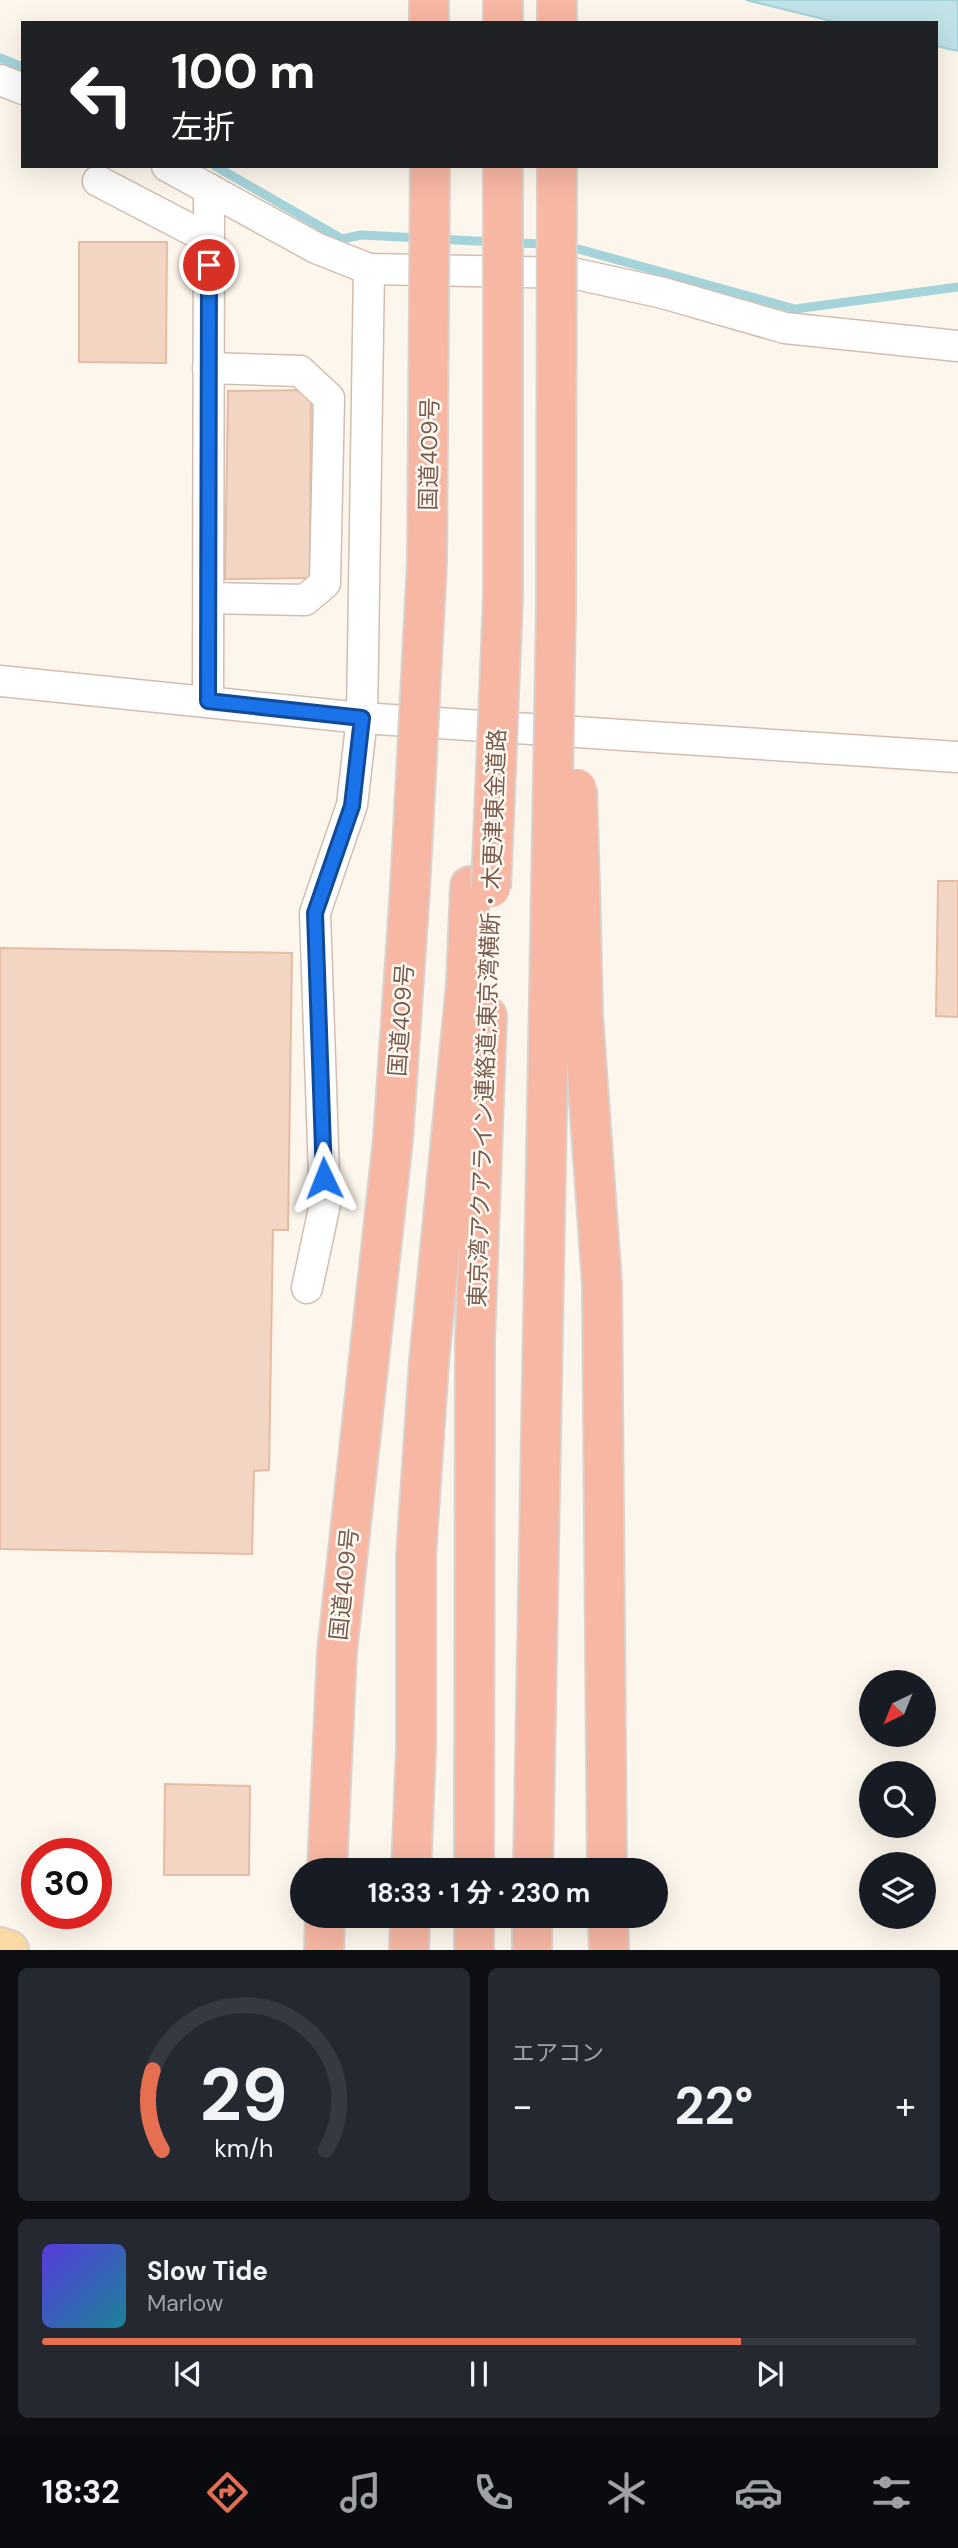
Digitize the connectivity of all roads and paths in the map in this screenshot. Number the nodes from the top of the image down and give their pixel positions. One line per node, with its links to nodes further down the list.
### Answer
1 (429, 0): 4 (highway)
2 (503, 0): 5 (highway)
3 (557, 0): 6 (highway)
4 (429, 21)
5 (503, 21)
6 (557, 21)
7 (0, 80): 8 (street)
8 (21, 88)
9 (171, 168): 14 (street)
10 (430, 168): 27 (highway, 国道409号, bridge)
11 (503, 168): 24 (highway, 東京湾アクアライン連絡道;東京湾横断・木更津東金道路, bridge)
12 (557, 168): 25 (highway, bridge)
13 (98, 181): 15 (street)
14 (209, 189): 15 (street); 16 (street)
15 (209, 239): 18 (street)
16 (369, 269): 17 (street); 22 (street)
17 (958, 346)
18 (208, 368): 19 (street); 19 (street)
19 (209, 598): 21 (street)
20 (0, 681): 21 (street)
21 (208, 701): 22 (street)
22 (362, 718): 23 (street); 26 (street)
23 (958, 757)
24 (481, 887): 28 (highway); 29 (highway, 東京湾アクアライン連絡道;東京湾横断・木更津東金道路)
25 (565, 888): 30 (highway); 31 (highway)
26 (307, 1288)
27 (328, 1858)
28 (411, 1858)
29 (474, 1858)
30 (533, 1858)
31 (607, 1858)
32 (325, 1928): 38 (highway)
33 (410, 1928): 39 (highway)
34 (474, 1928): 40 (highway)
35 (608, 1928): 41 (highway)
36 (0, 1947): 37 (main road)
37 (9, 1950)
38 (324, 1950)
39 (409, 1950)
40 (474, 1950)
41 (609, 1950)

